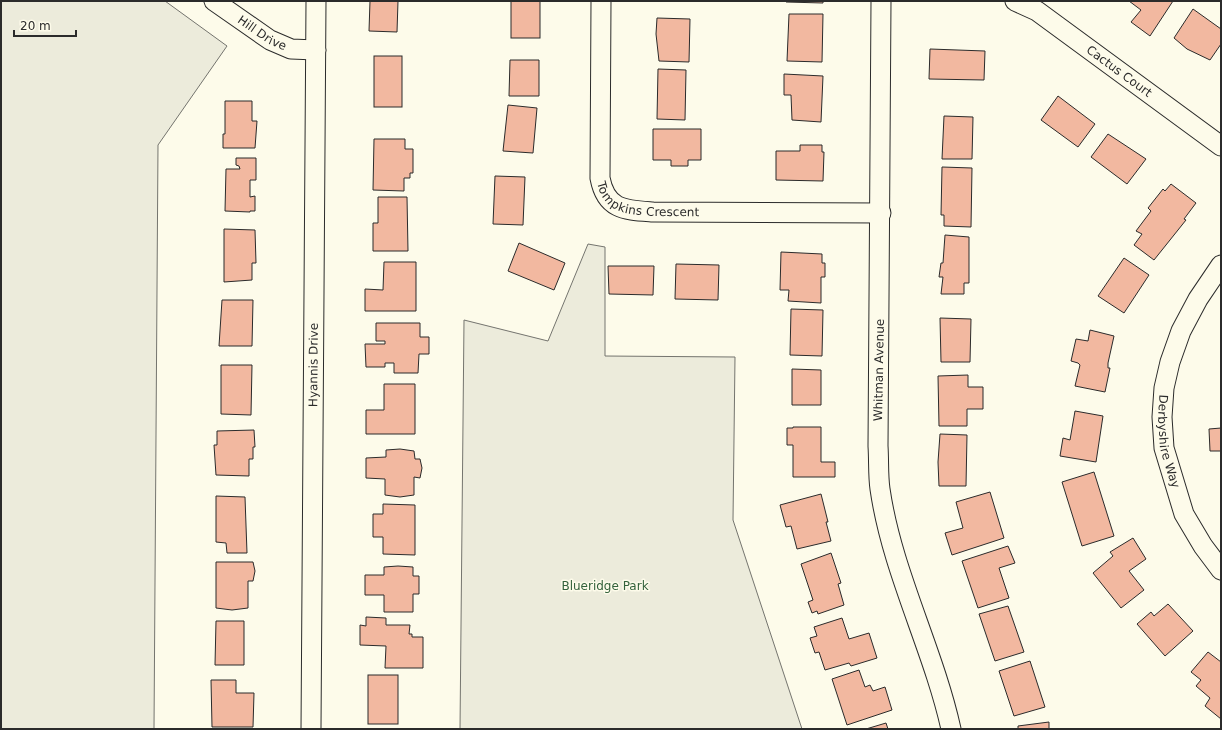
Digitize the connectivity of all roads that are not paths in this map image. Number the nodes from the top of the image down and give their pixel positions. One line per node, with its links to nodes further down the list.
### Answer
1 (214, 1): 6 (street, Hill Drive)
2 (316, 1): 6 (street, Hyannis Drive)
3 (602, 1): 8 (street, Tompkins Crescent)
4 (881, 1): 8 (street, Whitman Avenue)
5 (1015, 1): 7 (street, Cactus Court)
6 (316, 50): 11 (street, Hyannis Drive)
7 (1221, 146)
8 (881, 213): 12 (street, Whitman Avenue)
9 (1221, 265): 10 (street, Derbyshire Way)
10 (1221, 570)
11 (311, 729)
12 (951, 729)

